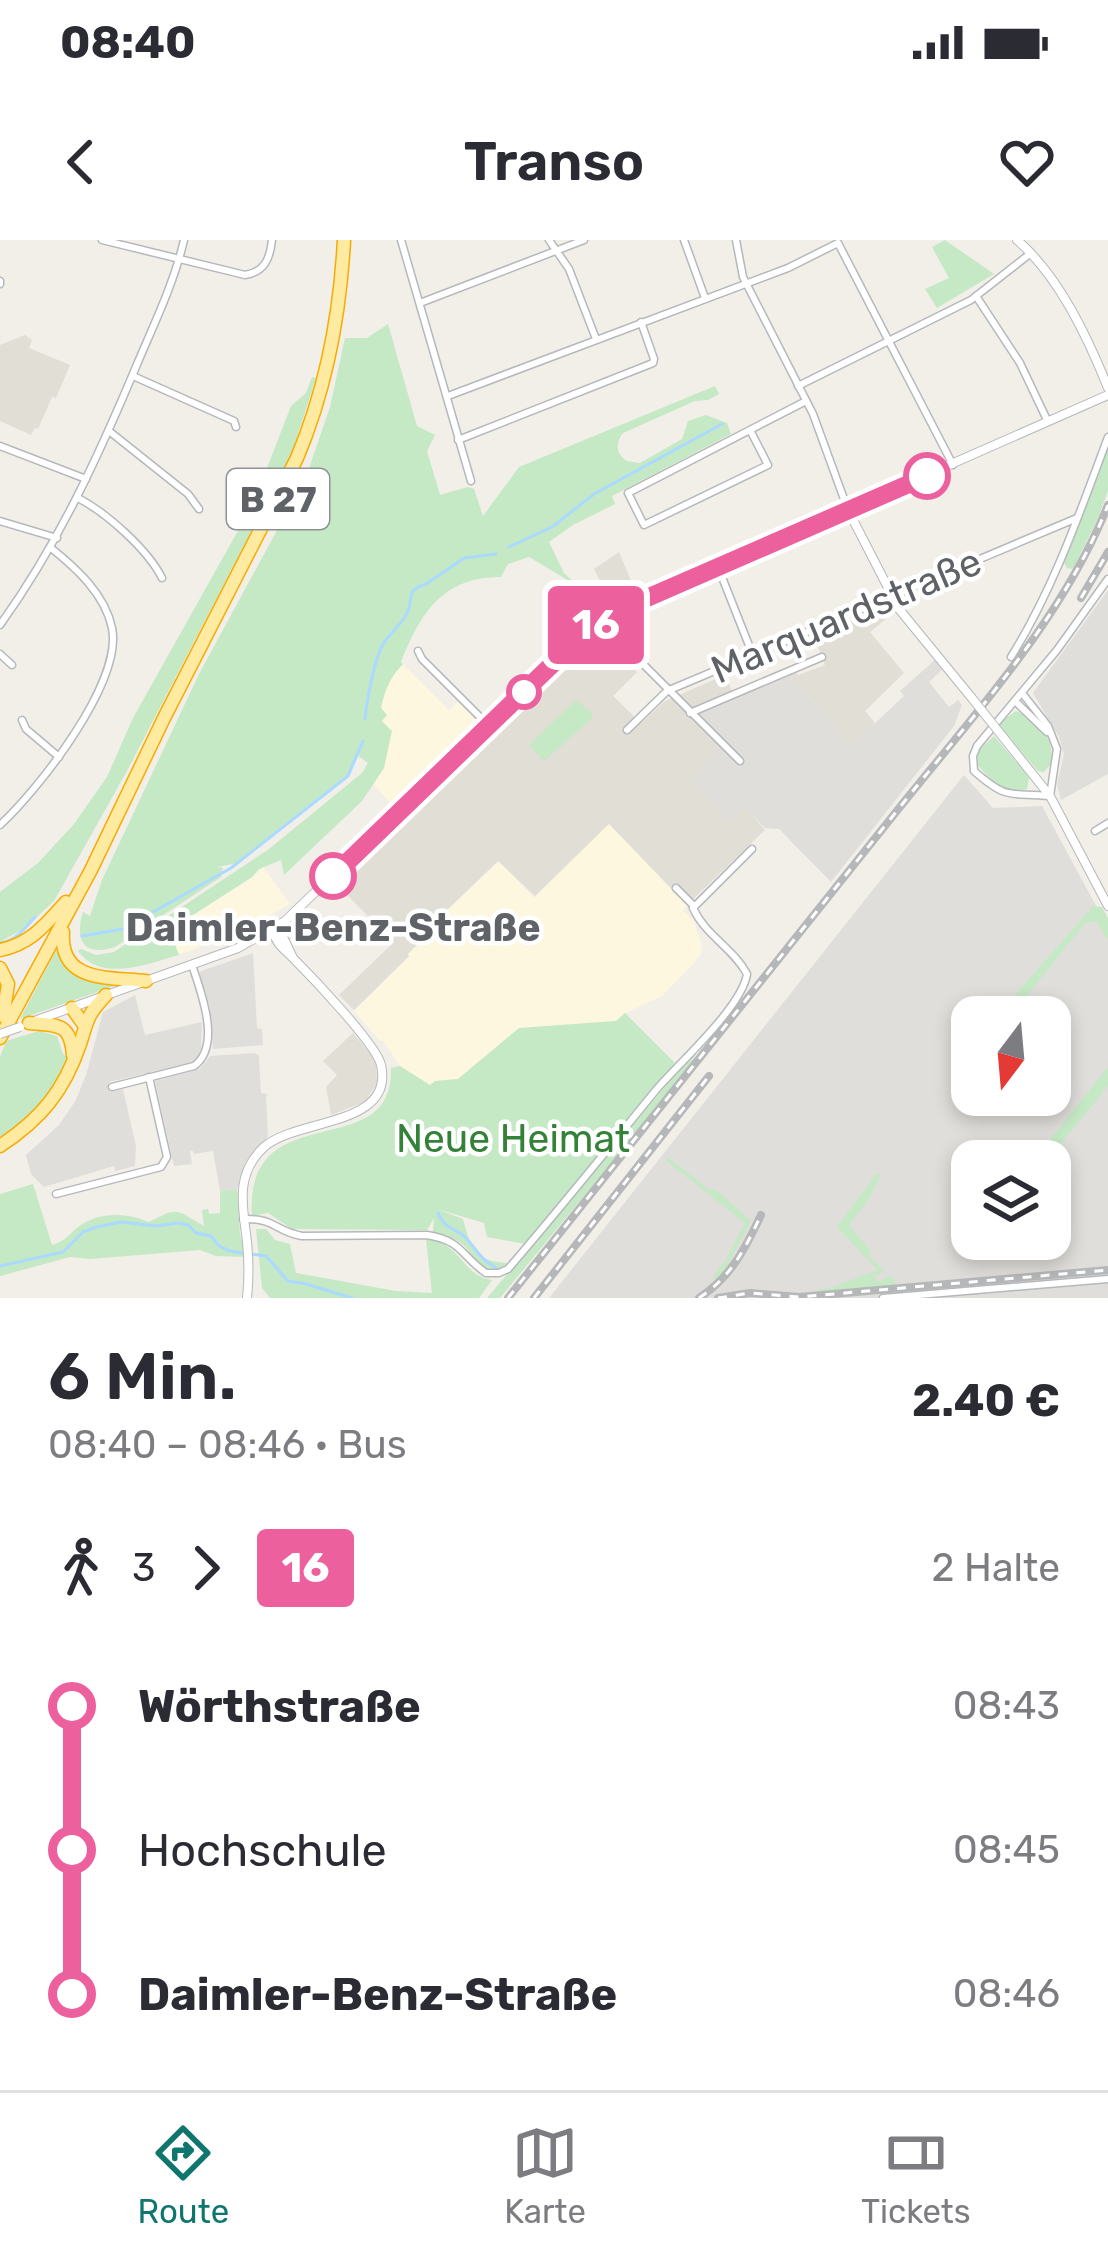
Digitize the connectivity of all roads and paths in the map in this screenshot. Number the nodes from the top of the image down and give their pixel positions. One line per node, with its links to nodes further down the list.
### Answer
1 (102, 240): 13 (street)
2 (184, 240): 13 (street)
3 (272, 240): 13 (street)
4 (344, 240): 72 (highway, B 27)
5 (401, 240): 17 (street)
6 (549, 240): 11 (street)
7 (584, 240): 11 (street)
8 (684, 240): 16 (street)
9 (736, 240): 14 (street)
10 (1017, 240): 12 (main road)
11 (557, 250): 17 (street); 19 (street)
12 (1031, 253): 15 (street); 23 (main road)
13 (180, 259): 21 (street)
14 (745, 282): 16 (street); 20 (street); 22 (street)
15 (976, 296): 20 (street); 26 (street)
16 (705, 298): 18 (street)
17 (419, 303): 24 (street)
18 (640, 322): 19 (street); 31 (street)
19 (596, 339): 24 (street)
20 (889, 340): 22 (street); 33 (street)
21 (132, 376): 27 (street); 29 (street)
22 (798, 386): 25 (street)
23 (1108, 392): 26 (main road)
24 (448, 396): 31 (street)
25 (806, 401): 28 (street); 38 (street)
26 (1048, 422): 33 (main road)
27 (236, 427)
28 (750, 430): 28 (street)
29 (109, 431): 34 (street); 37 (street)
30 (1108, 436): 39 (street)
31 (458, 440): 35 (street)
32 (0, 446): 34 (street)
33 (952, 464): 38 (main road)
34 (87, 480): 36 (street)
35 (471, 481)
36 (79, 498): 41 (street); 44 (street)
37 (199, 509)
38 (848, 510): 43 (main road); 46 (main road)
39 (1078, 518): 46 (street, Marquardstraße); 53 (street)
40 (0, 521): 41 (street)
41 (57, 538): 42 (street)
42 (51, 548): 48 (street); 63 (street)
43 (718, 567): 47 (main road); 51 (street)
44 (162, 578)
45 (1108, 579): 56 (street)
46 (896, 594): 51 (street, Marquardstraße); 66 (main road, bridge)
47 (601, 622): 55 (street); 60 (main road)
48 (0, 625)
49 (418, 651): 60 (street)
50 (0, 654): 54 (street)
51 (752, 655): 55 (street, Marquardstraße)
52 (822, 657): 58 (street)
53 (1011, 657)
54 (12, 665)
55 (667, 691): 58 (street); 61 (street, Marquardstraße)
56 (1022, 693): 57 (street); 62 (street)
57 (1016, 701): 62 (street); 67 (street)
58 (690, 713): 64 (street)
59 (22, 720): 63 (street)
60 (489, 726): 79 (main road)
61 (627, 730)
62 (1053, 739): 65 (street)
63 (59, 757): 70 (street)
64 (740, 761)
65 (1055, 769): 66 (street); 68 (street)
66 (1036, 777): 67 (street); 68 (main road)
67 (1025, 795): 68 (street)
68 (1050, 796): 76 (main road)
69 (1108, 823): 71 (street)
70 (0, 825)
71 (1095, 831)
72 (106, 835): 75 (highway, B 27); 78 (highway, B 27)
73 (752, 849): 77 (street)
74 (676, 887): 77 (street)
75 (66, 902): 80 (highway); 86 (highway, B 27)
76 (1108, 906)
77 (693, 907): 95 (street)
78 (64, 921): 83 (highway); 89 (highway, B 27)
79 (272, 929): 81 (main road); 95 (main road)
80 (0, 950)
81 (192, 964): 83 (main road); 91 (street)
82 (0, 968): 86 (highway)
83 (146, 981): 84 (main road)
84 (106, 995): 85 (main road); 88 (highway)
85 (72, 1008): 87 (main road); 88 (highway)
86 (2, 1018)
87 (24, 1025): 89 (main road, bridge); 90 (highway)
88 (84, 1025): 90 (highway)
89 (0, 1036)
90 (74, 1054): 93 (highway)
91 (149, 1077): 92 (street); 94 (street)
92 (112, 1087)
93 (2, 1144)
94 (56, 1194)
95 (243, 1219): 97 (main road)
96 (1108, 1279): 98 (street)
97 (249, 1296)
98 (883, 1298)

